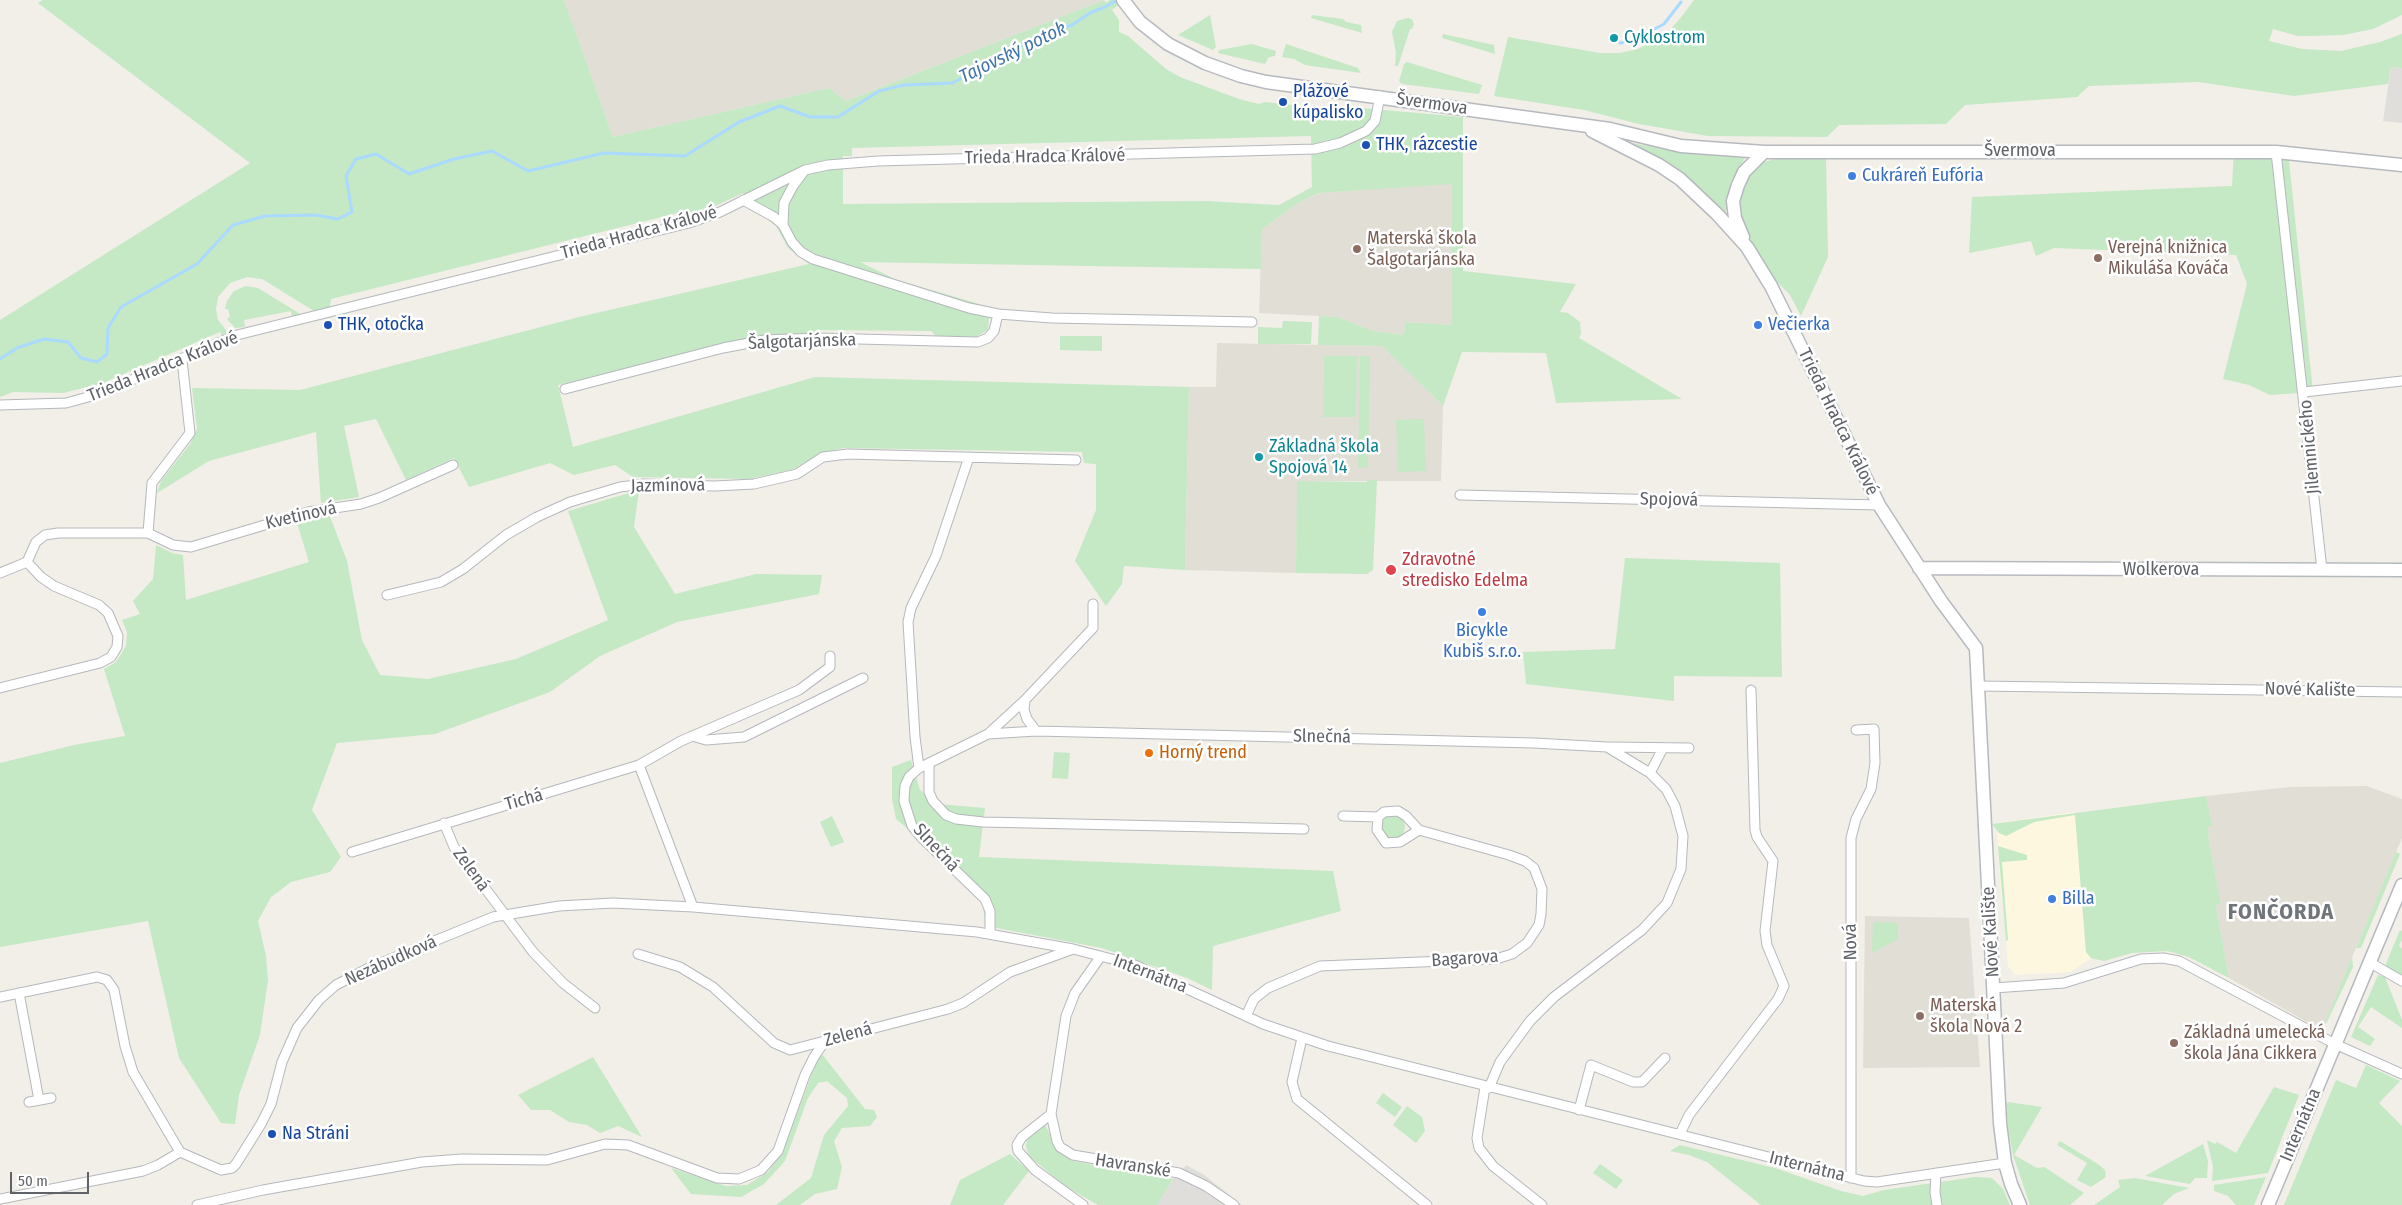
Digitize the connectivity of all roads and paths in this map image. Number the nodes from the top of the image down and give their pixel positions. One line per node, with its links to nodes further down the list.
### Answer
1 (1124, 1): 2 (street, Švermova)
2 (1380, 96): 3 (street, Švermova); 7 (street, Trieda Hradca Králové)
3 (1579, 125): 4 (street, Švermova); 10 (street, Trieda Hradca Králové)
4 (1764, 152): 5 (street, Švermova); 10 (street)
5 (2276, 152): 6 (street, Švermova); 16 (street)
6 (2402, 165)
7 (805, 170): 8 (street, Trieda Hradca Králové); 9 (street)
8 (743, 200): 9 (street); 13 (street, Trieda Hradca Králové)
9 (783, 225): 11 (street)
10 (1747, 247): 22 (street, Trieda Hradca Králové)
11 (998, 314): 12 (street); 15 (street, Šalgotarjánska)
12 (1252, 322)
13 (182, 360): 17 (street, Trieda Hradca Králové); 23 (street)
14 (2402, 381): 16 (street, Jilemnického)
15 (565, 389)
16 (2304, 392): 26 (street, Jilemnického)
17 (1, 405)
18 (969, 457): 19 (street, Jazmínová); 29 (street, Jazmínová); 48 (street)
19 (1076, 460)
20 (453, 465): 23 (street, Kvetinová)
21 (1460, 495): 22 (street, Spojová)
22 (1879, 505): 25 (street, Trieda Hradca Králové)
23 (148, 532): 24 (street, Kvetinová)
24 (27, 562): 28 (street); 35 (street)
25 (1919, 568): 26 (street, Wolkerova); 31 (street, Trieda Hradca Králové)
26 (2322, 570): 27 (street, Wolkerova)
27 (2402, 570)
28 (0, 573)
29 (387, 596)
30 (1093, 604): 38 (street, Slnečná)
31 (1973, 641): 34 (street, Nové Kalište)
32 (830, 656): 42 (street, Tichá)
33 (863, 678): 42 (street)
34 (1979, 686): 37 (street, Nové Kalište); 65 (street, Nové Kalište)
35 (0, 688)
36 (1751, 690): 81 (street)
37 (2402, 692)
38 (1025, 700): 40 (street); 41 (street, Slnečná)
39 (1856, 730): 85 (street, Nová)
40 (1036, 731): 41 (street, Slnečná); 43 (street, Slnečná)
41 (988, 734): 46 (street, Slnečná)
42 (692, 736): 47 (street, Tichá)
43 (1607, 747): 44 (street, Slnečná); 49 (street, Slnečná)
44 (1663, 748): 45 (street, Slnečná); 49 (street)
45 (1689, 748)
46 (929, 763): 48 (street, Slnečná); 53 (street, Slnečná)
47 (639, 765): 52 (street, Tichá); 57 (street)
48 (919, 768): 59 (street, Slnečná)
49 (1650, 773): 75 (street, Slnečná)
50 (1343, 816): 51 (street, Bagarova)
51 (1378, 817): 54 (street, Bagarova); 54 (street)
52 (444, 823): 55 (street, Tichá); 58 (street, Zelená)
53 (1304, 829)
54 (1419, 830): 69 (street, Bagarova)
55 (352, 852)
56 (2402, 884): 63 (street, Internátna)
57 (692, 907): 58 (street); 59 (street)
58 (503, 914): 68 (street, Zelená); 82 (street, Nezábudková)
59 (990, 934): 60 (street, Internátna)
60 (1073, 949): 62 (street, Internátna); 71 (street, Zelená)
61 (638, 954): 71 (street, Zelená)
62 (1101, 956): 69 (street, Internátna); 80 (street, Havranské)
63 (2369, 962): 64 (street); 72 (street, Internátna)
64 (2402, 981)
65 (1994, 988): 72 (street); 83 (street, Nové Kalište)
66 (19, 993): 67 (street); 77 (street); 82 (street)
67 (0, 997)
68 (595, 1008)
69 (1246, 1016): 70 (street, Internátna)
70 (1302, 1038): 75 (street, Internátna); 90 (street)
71 (825, 1041): 87 (street)
72 (2335, 1044): 74 (street); 94 (street, Internátna)
73 (1665, 1058): 79 (street)
74 (2402, 1074)
75 (1487, 1087): 79 (street, Internátna); 91 (street)
76 (50, 1098): 77 (street)
77 (40, 1100): 78 (street)
78 (29, 1102)
79 (1580, 1110): 81 (street, Internátna)
80 (1050, 1114): 88 (street); 89 (street, Havranské)
81 (1680, 1134): 85 (street, Internátna)
82 (180, 1152): 86 (street)
83 (2005, 1163): 84 (street, Internátna); 93 (street, Nové Kalište)
84 (1936, 1172): 85 (street, Internátna); 92 (street)
85 (1851, 1178)
86 (0, 1199)
87 (197, 1205)
88 (1083, 1205)
89 (1234, 1205)
90 (1427, 1205)
91 (1542, 1205)
92 (1937, 1205)
93 (2020, 1205)
94 (2268, 1205)

